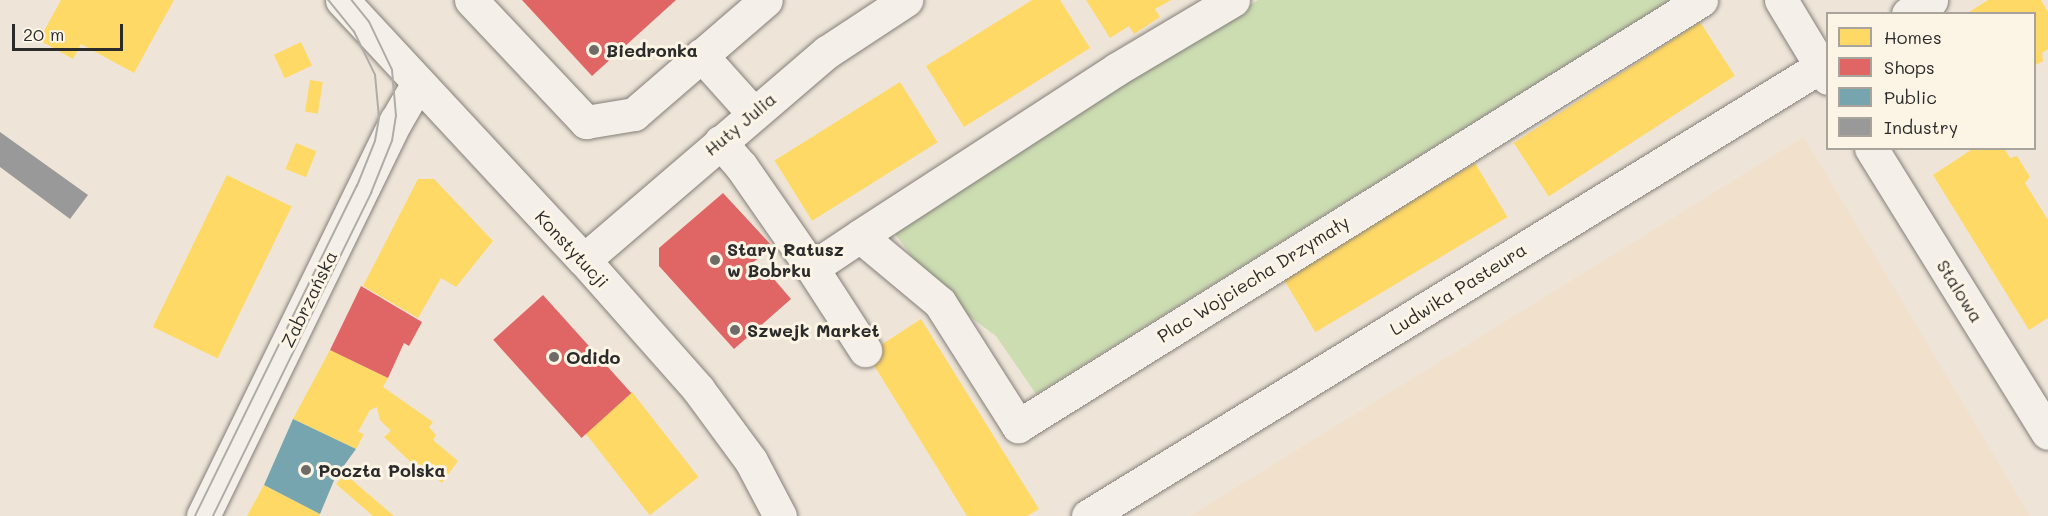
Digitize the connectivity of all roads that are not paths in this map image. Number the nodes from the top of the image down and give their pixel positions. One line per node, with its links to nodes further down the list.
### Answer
1 (342, 0): 12 (street, Konstytucji)
2 (471, 0): 10 (street)
3 (766, 0): 10 (street)
4 (906, 0): 13 (street, Huty Julia)
5 (1233, 0): 16 (street)
6 (1701, 0): 16 (street, Plac Wojciecha Drzymały)
7 (1781, 0): 11 (street)
8 (1931, 0): 9 (street)
9 (1911, 12)
10 (701, 55): 13 (street)
11 (1825, 69): 23 (street, Ludwika Pasteura)
12 (418, 83): 17 (street, Konstytucji); 21 (street, Zabrzańska)
13 (753, 113): 14 (street, Huty Julia)
14 (720, 142): 17 (street, Huty Julia); 18 (street)
15 (1872, 150): 20 (street, Stalowa)
16 (860, 236): 18 (street)
17 (584, 260): 22 (street, Konstytucji)
18 (812, 268): 19 (street)
19 (865, 350)
20 (2048, 433)
21 (204, 516)
22 (780, 516)
23 (1088, 516)

